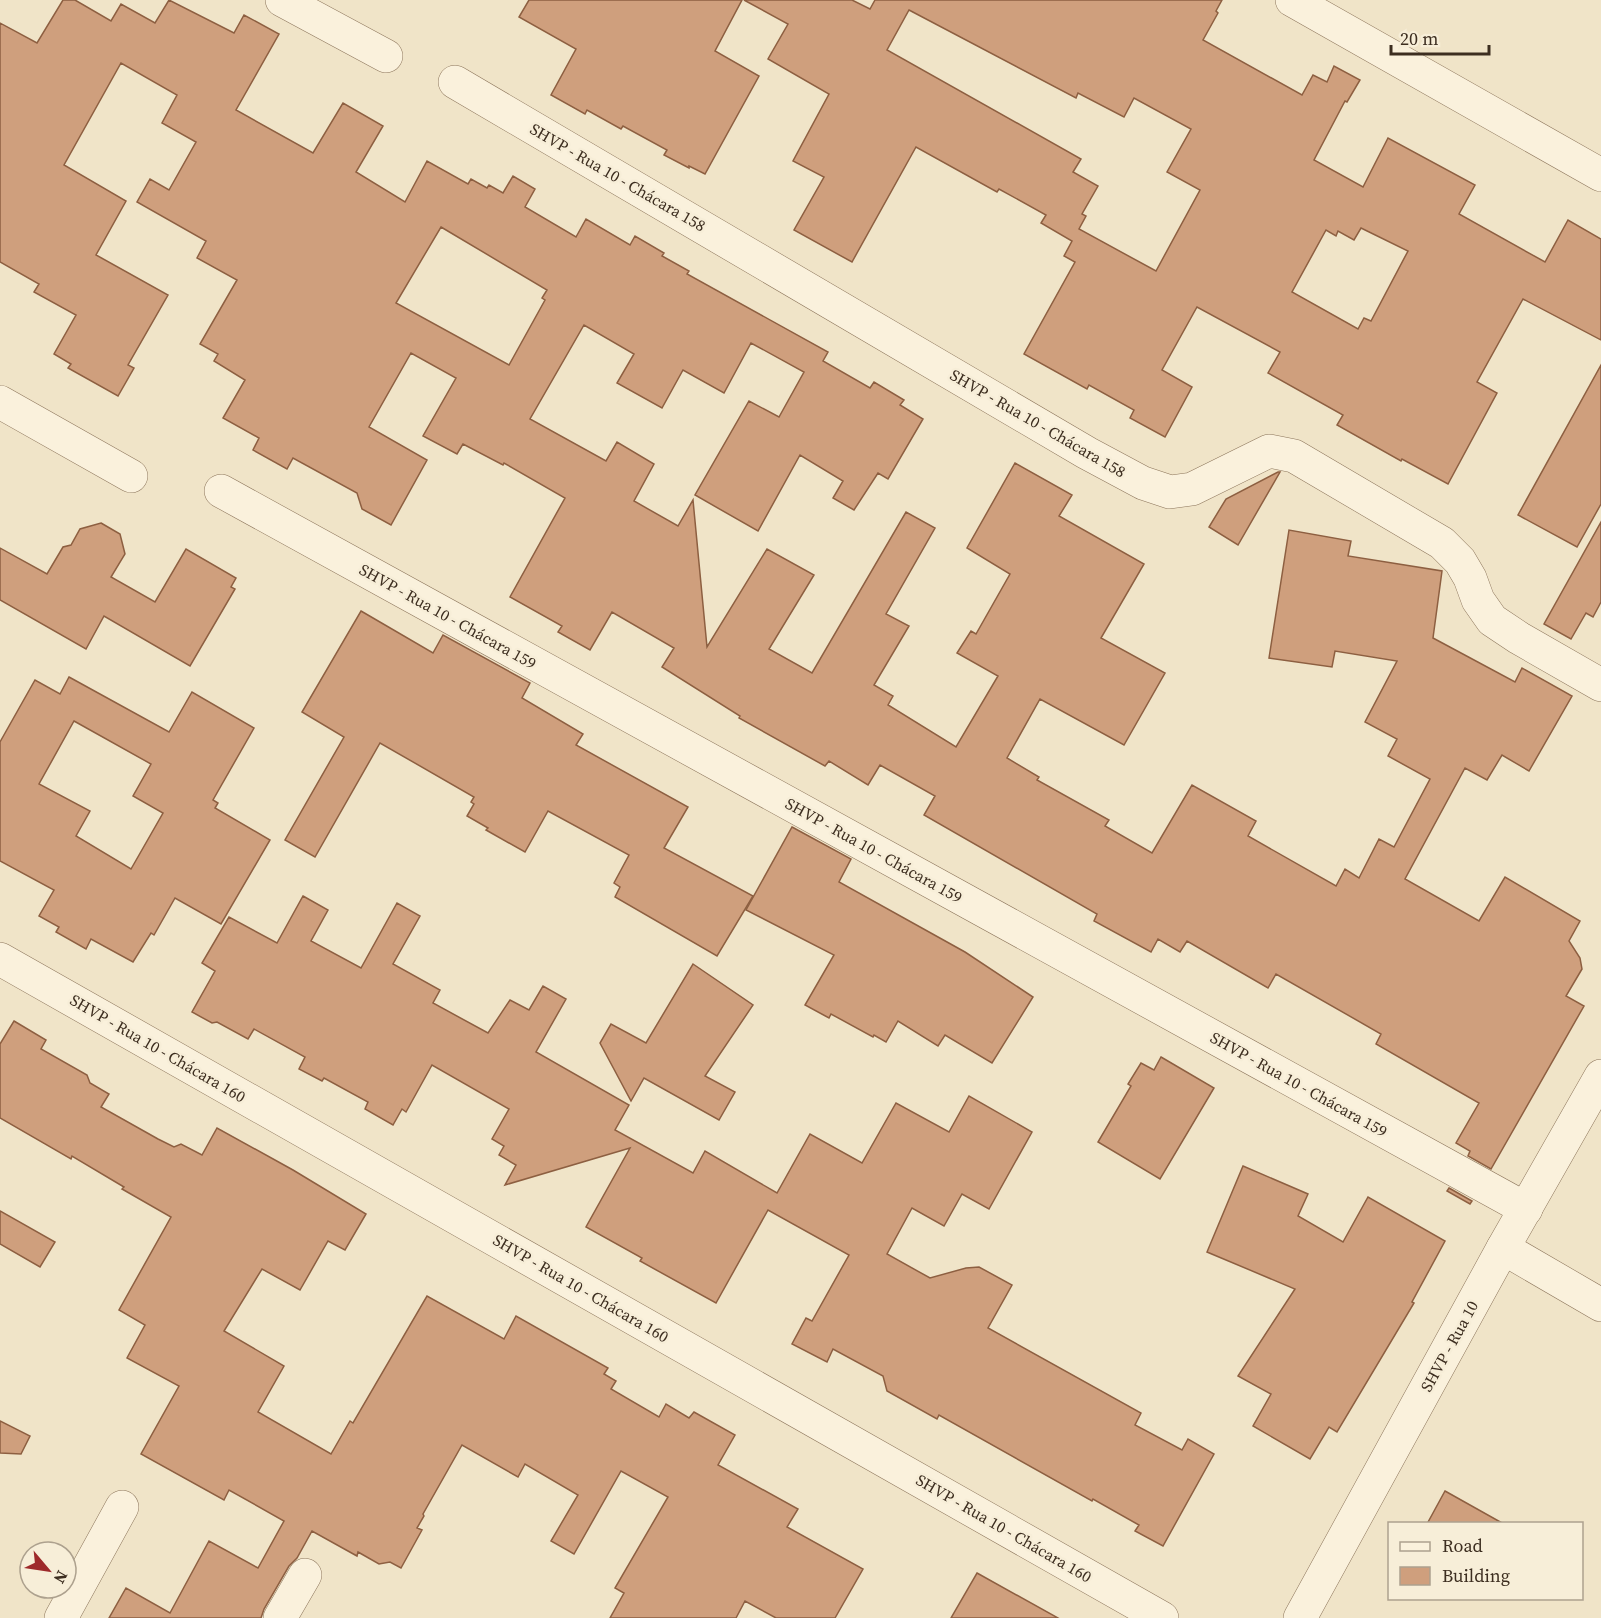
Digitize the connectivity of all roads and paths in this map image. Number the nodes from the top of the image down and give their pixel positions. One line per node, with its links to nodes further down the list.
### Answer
1 (282, 0): 3 (street)
2 (1292, 0): 5 (street)
3 (386, 56)
4 (455, 82): 9 (street, SHVP - Rua 10 - Chácara 158)
5 (1601, 175)
6 (0, 402): 7 (street)
7 (131, 476)
8 (221, 491): 12 (street, SHVP - Rua 10 - Chácara 159)
9 (1601, 685)
10 (0, 958): 19 (street, SHVP - Rua 10 - Chácara 160)
11 (1601, 1076): 12 (street, SHVP - Rua 10)
12 (1526, 1209): 13 (street, SHVP - Rua 10)
13 (1503, 1248): 14 (street); 20 (street, SHVP - Rua 10)
14 (1601, 1305)
15 (122, 1507): 17 (street)
16 (305, 1575): 18 (street)
17 (61, 1618)
18 (280, 1618)
19 (1162, 1618)
20 (1300, 1618)

